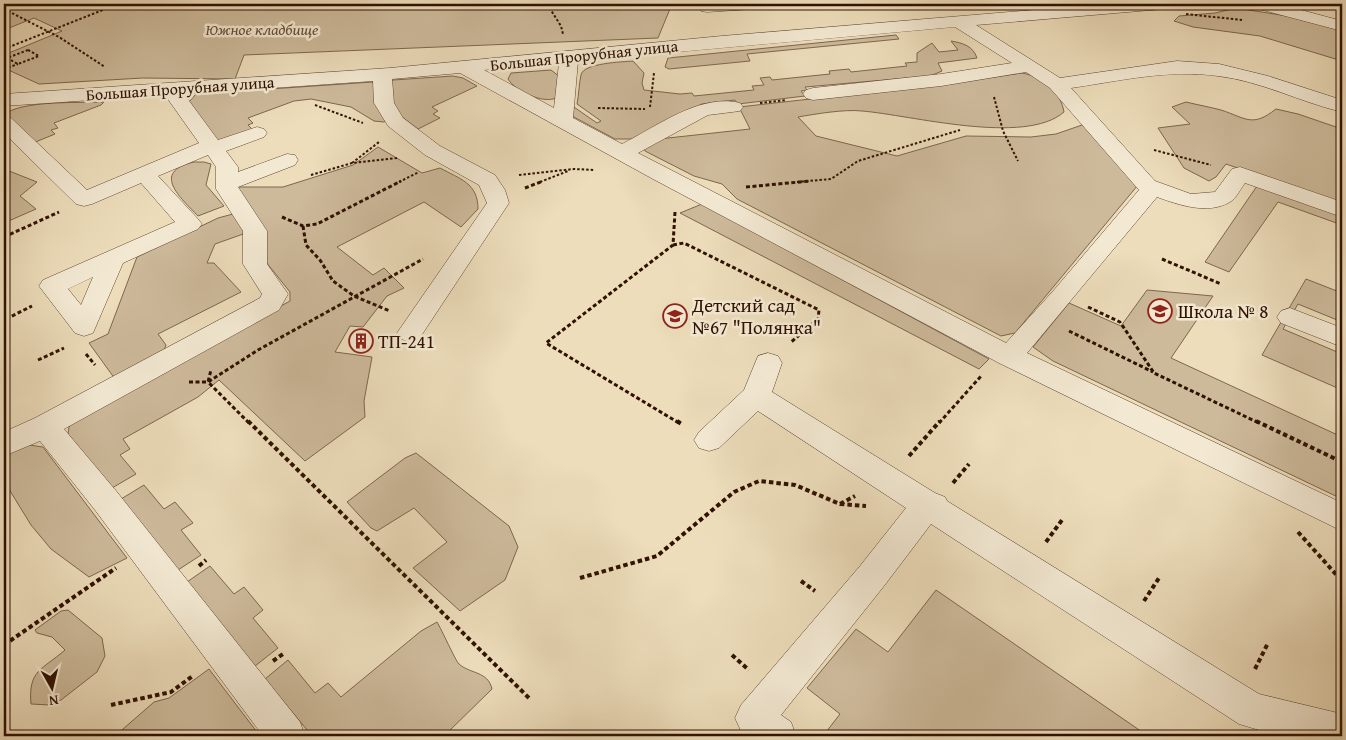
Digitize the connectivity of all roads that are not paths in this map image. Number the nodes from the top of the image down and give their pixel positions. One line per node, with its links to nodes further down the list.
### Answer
1 (752, 4): 4 (street)
2 (1163, 4): 5 (street, Большая Прорубная улица)
3 (1261, 4): 7 (street)
4 (707, 5): 8 (street)
5 (1063, 8): 6 (street, Большая Прорубная улица)
6 (958, 21): 8 (street, Большая Прорубная улица); 10 (street)
7 (1342, 26)
8 (722, 42): 9 (street, Большая Прорубная улица)
9 (569, 56): 11 (street, Большая Прорубная улица); 20 (street)
10 (1029, 66): 14 (street); 16 (street)
11 (464, 67): 12 (street, Большая Прорубная улица); 20 (street)
12 (383, 74): 15 (street, Большая Прорубная улица); 32 (street)
13 (4, 84): 17 (street)
14 (1058, 84): 18 (street); 28 (street)
15 (163, 89): 17 (street, Большая Прорубная улица); 23 (street)
16 (812, 94)
17 (4, 100)
18 (1342, 106)
19 (733, 107): 24 (street)
20 (563, 119): 24 (street)
21 (4, 122): 26 (street)
22 (257, 133): 23 (street)
23 (212, 148): 26 (street); 27 (street)
24 (620, 151): 34 (street)
25 (287, 160): 27 (street)
26 (146, 174): 30 (street)
27 (228, 184): 37 (street)
28 (1153, 188): 29 (street); 34 (street)
29 (1342, 210)
30 (113, 258)
31 (1290, 317): 33 (street)
32 (414, 328)
33 (1342, 338)
34 (1006, 354): 41 (street)
35 (768, 363): 36 (street)
36 (756, 396): 38 (street); 40 (street)
37 (45, 426): 39 (street); 43 (street)
38 (709, 440)
39 (4, 445)
40 (928, 509): 42 (street); 44 (street)
41 (1342, 518)
42 (1342, 733)
43 (286, 736)
44 (777, 736)

